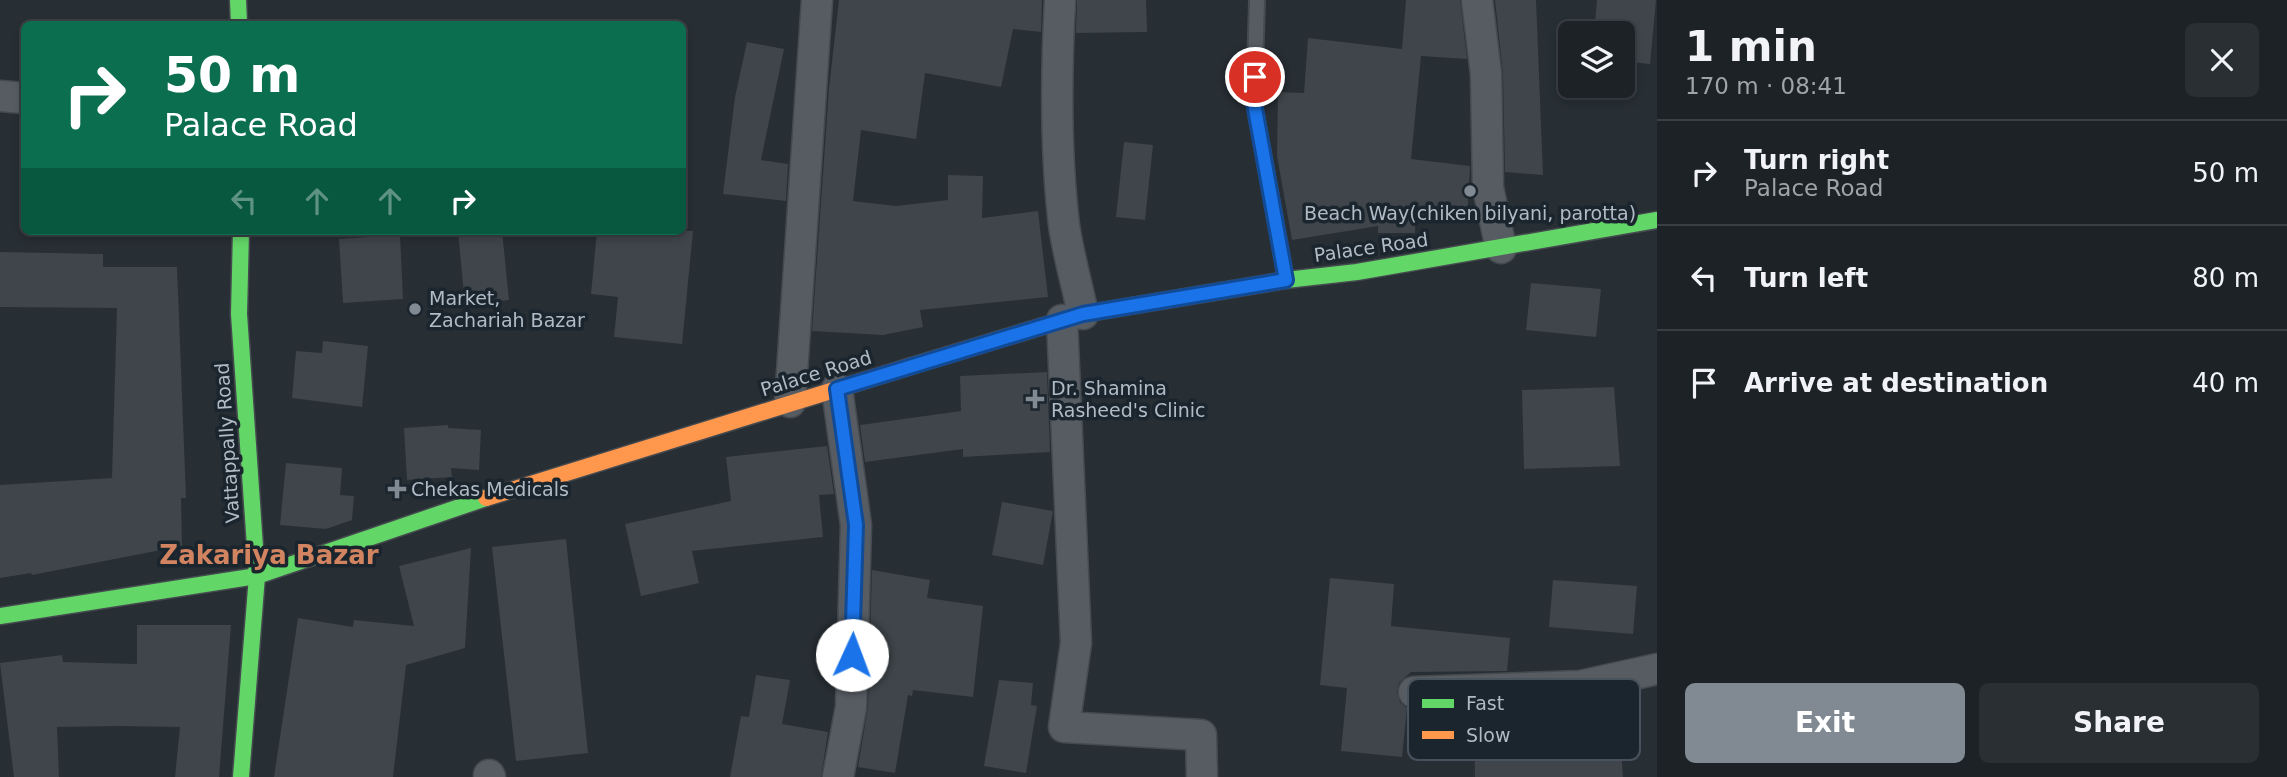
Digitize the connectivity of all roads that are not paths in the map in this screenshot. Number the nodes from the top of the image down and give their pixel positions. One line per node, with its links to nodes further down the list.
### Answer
1 (238, 0): 6 (main road)
2 (817, 0): 15 (street)
3 (1060, 0): 13 (street)
4 (1257, 0): 12 (lane)
5 (1477, 0): 11 (street)
6 (239, 21)
7 (0, 96): 8 (street)
8 (21, 98)
9 (1657, 220): 11 (main road, Palace Road)
10 (240, 235): 16 (main road, Vattappally Road)
11 (1501, 248): 12 (main road, Palace Road)
12 (1286, 280): 13 (main road, Palace Road)
13 (1073, 317): 14 (main road, Palace Road); 22 (street)
14 (837, 389): 15 (main road, Palace Road); 21 (street)
15 (790, 402): 16 (main road, Palace Road)
16 (257, 576): 17 (main road, Palace Road); 20 (main road, Vattappally Road)
17 (0, 616)
18 (1657, 668): 19 (street)
19 (1610, 679)
20 (241, 777)
21 (838, 777)
22 (1202, 777)

